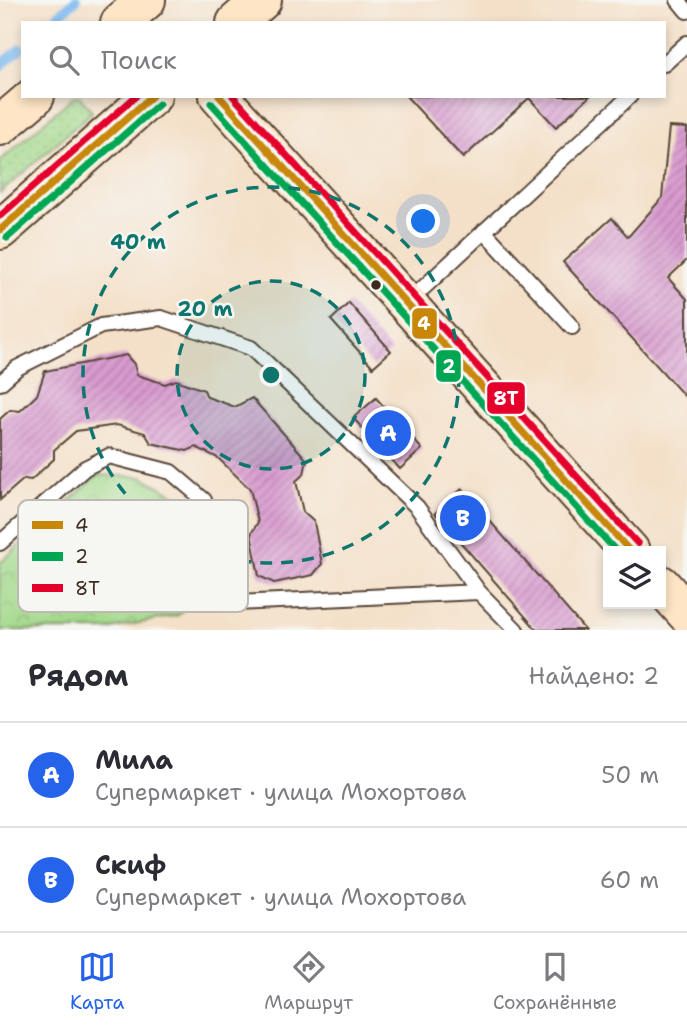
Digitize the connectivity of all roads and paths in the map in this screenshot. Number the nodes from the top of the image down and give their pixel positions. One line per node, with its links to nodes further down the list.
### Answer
1 (146, 0): 6 (street)
2 (152, 0): 7 (street)
3 (262, 0): 8 (street)
4 (678, 0): 5 (lane)
5 (687, 11)
6 (122, 21)
7 (164, 21)
8 (238, 21)
9 (687, 43): 10 (lane)
10 (666, 62)
11 (33, 98): 15 (street)
12 (150, 98): 16 (street)
13 (221, 98): 18 (street)
14 (627, 98): 17 (lane)
15 (0, 126)
16 (0, 230)
17 (484, 232): 18 (lane); 19 (lane)
18 (406, 304): 25 (street)
19 (572, 327)
20 (0, 383): 26 (lane)
21 (49, 500): 22 (lane)
22 (204, 500)
23 (18, 527): 24 (lane)
24 (0, 543)
25 (625, 546)
26 (480, 592): 27 (lane); 28 (lane)
27 (248, 602)
28 (516, 630)

